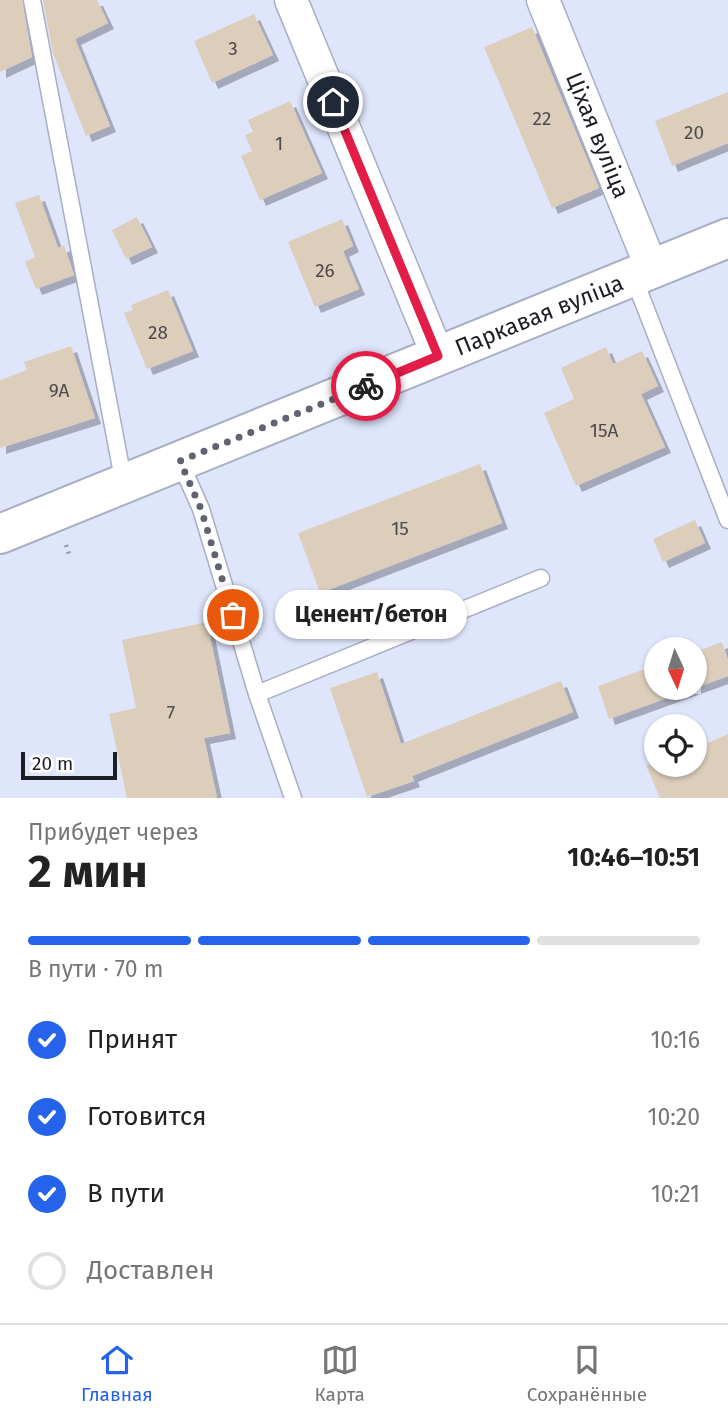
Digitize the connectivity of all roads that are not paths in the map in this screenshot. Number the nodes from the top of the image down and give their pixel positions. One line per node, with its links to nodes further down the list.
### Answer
1 (32, 0): 8 (lane)
2 (291, 0): 6 (street)
3 (543, 0): 5 (street, Ціхая вуліца)
4 (728, 238): 5 (street, Паркавая вуліца)
5 (643, 273): 6 (street, Паркавая вуліца); 9 (lane)
6 (438, 356): 7 (street, Паркавая вуліца)
7 (180, 461): 8 (street, Паркавая вуліца); 12 (lane)
8 (124, 484): 10 (street, Паркавая вуліца)
9 (728, 520)
10 (0, 534)
11 (541, 578): 12 (lane)
12 (257, 694): 13 (lane)
13 (293, 798)

